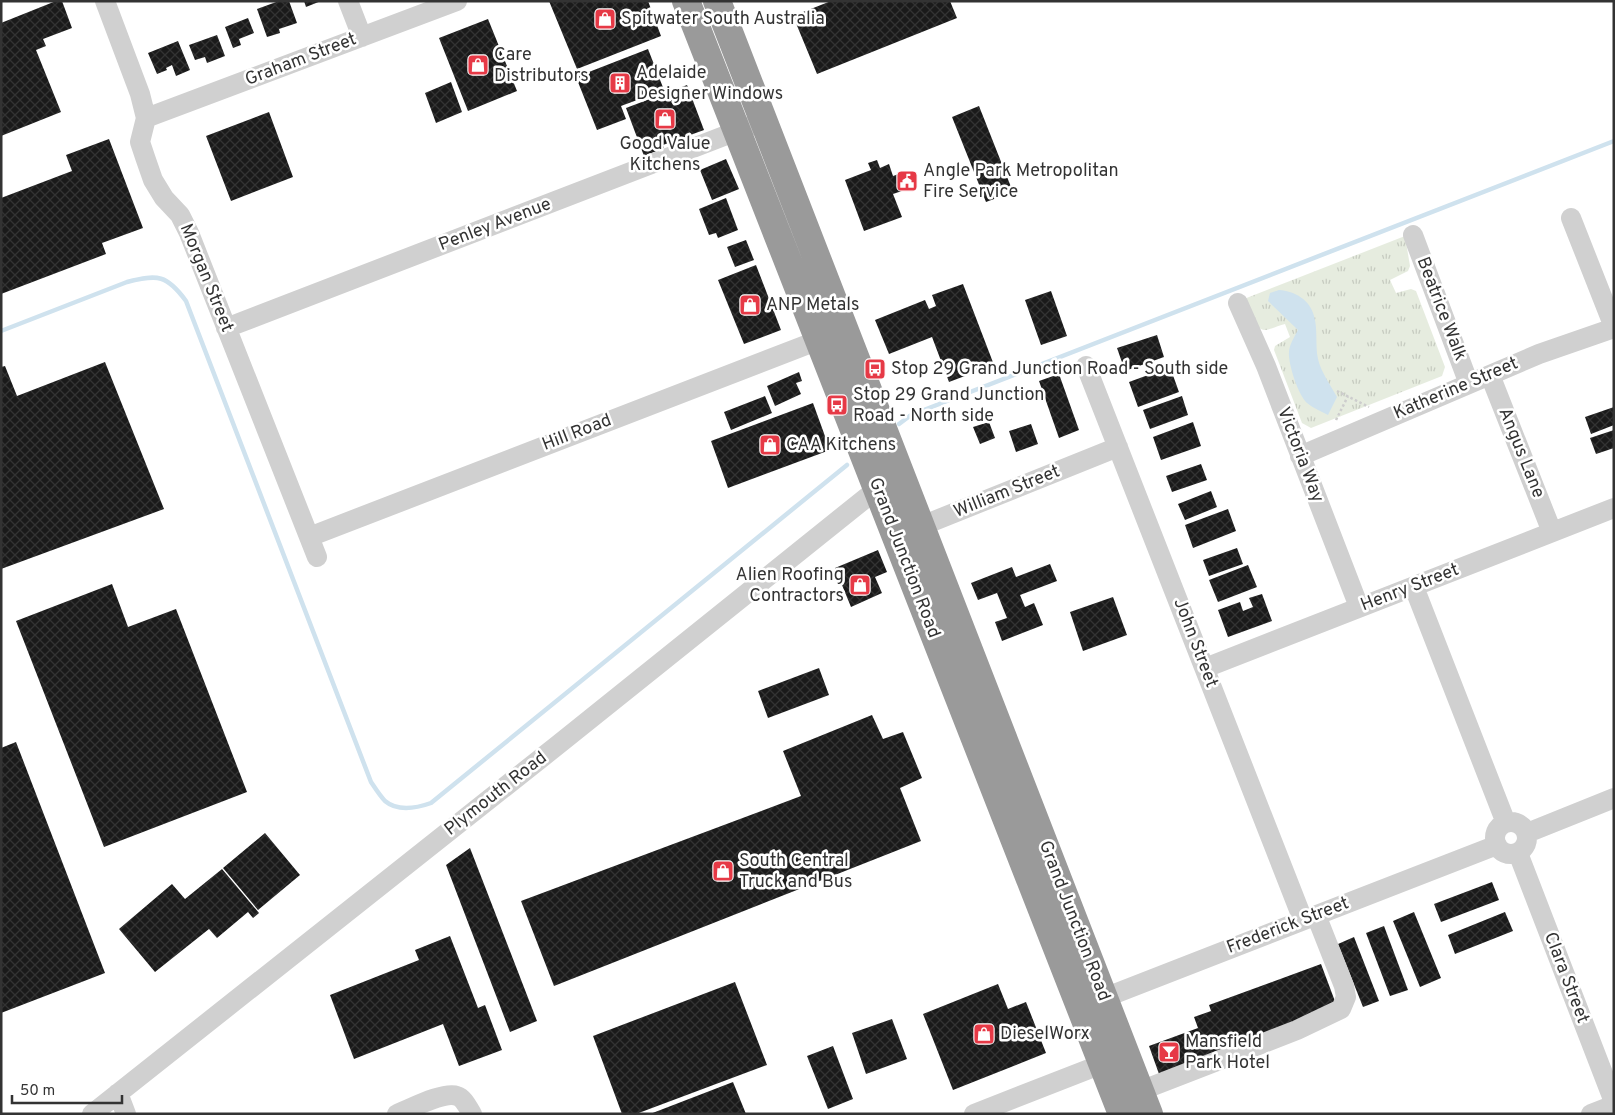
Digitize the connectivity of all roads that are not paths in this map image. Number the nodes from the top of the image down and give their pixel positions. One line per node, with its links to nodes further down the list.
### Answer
1 (105, 1): 7 (street, Morgan Street)
2 (348, 1): 6 (street)
3 (457, 1): 6 (street, Graham Street)
4 (686, 1): 9 (highway, Grand Junction Road)
5 (717, 1): 8 (highway, Grand Junction Road)
6 (362, 36): 7 (street, Graham Street)
7 (146, 118): 15 (street, Morgan Street)
8 (764, 121): 9 (street, Penley Avenue); 10 (highway, Grand Junction Road)
9 (737, 132): 12 (highway, Grand Junction Road); 15 (street, Penley Avenue)
10 (799, 216): 12 (street); 17 (highway, Grand Junction Road)
11 (1571, 218): 16 (street)
12 (775, 227): 18 (highway, Grand Junction Road)
13 (1413, 235): 21 (street, Beatrice Walk)
14 (1238, 303): 23 (street, Victoria Way)
15 (226, 328): 30 (street, Morgan Street)
16 (1614, 328): 20 (street, Katherine Street)
17 (845, 330): 18 (street, Hill Road); 24 (highway, Grand Junction Road)
18 (819, 340): 25 (highway, Grand Junction Road); 30 (street, Hill Road)
19 (1086, 366): 22 (street, John Street)
20 (1490, 375): 21 (street, Katherine Street); 28 (street, Angus Lane)
21 (1469, 384): 23 (street, Katherine Street)
22 (1118, 447): 27 (street, William Street); 34 (street, John Street)
23 (1300, 456): 33 (street, Victoria Way)
24 (902, 479): 25 (street, Plymouth Road); 27 (highway, Grand Junction Road)
25 (877, 489): 29 (highway, Grand Junction Road); 45 (street, Plymouth Road)
26 (1614, 508): 28 (street, Henry Street)
27 (920, 526): 29 (street, William Street); 35 (highway, Grand Junction Road)
28 (1552, 532): 32 (street, Henry Street)
29 (895, 536): 35 (highway, Grand Junction Road)
30 (309, 537): 31 (street, Morgan Street)
31 (317, 557)
32 (1414, 587): 33 (street, Henry Street); 37 (street)
33 (1359, 607): 34 (street, Henry Street)
34 (1206, 668): 41 (street, John Street)
35 (968, 686): 42 (highway, Grand Junction Road); 43 (highway, Grand Junction Road)
36 (1614, 798): 38 (street)
37 (1506, 823): 38 (street); 39 (street)
38 (1527, 833): 40 (street)
39 (1497, 845): 40 (street); 41 (street, Frederick Street)
40 (1518, 853): 47 (street, Clara Street)
41 (1310, 917): 42 (street, Frederick Street); 46 (street, John Street)
42 (1104, 998): 43 (street, Frederick Street); 46 (highway, Grand Junction Road)
43 (1079, 1007): 44 (highway, Grand Junction Road)
44 (1102, 1064): 52 (street); 53 (highway, Grand Junction Road)
45 (118, 1093): 48 (street, Plymouth Road); 49 (street)
46 (1144, 1102)
47 (1614, 1104): 54 (street)
48 (92, 1114)
49 (126, 1114)
50 (397, 1114): 51 (street)
51 (472, 1114)
52 (974, 1114)
53 (1122, 1114)
54 (1591, 1114)

